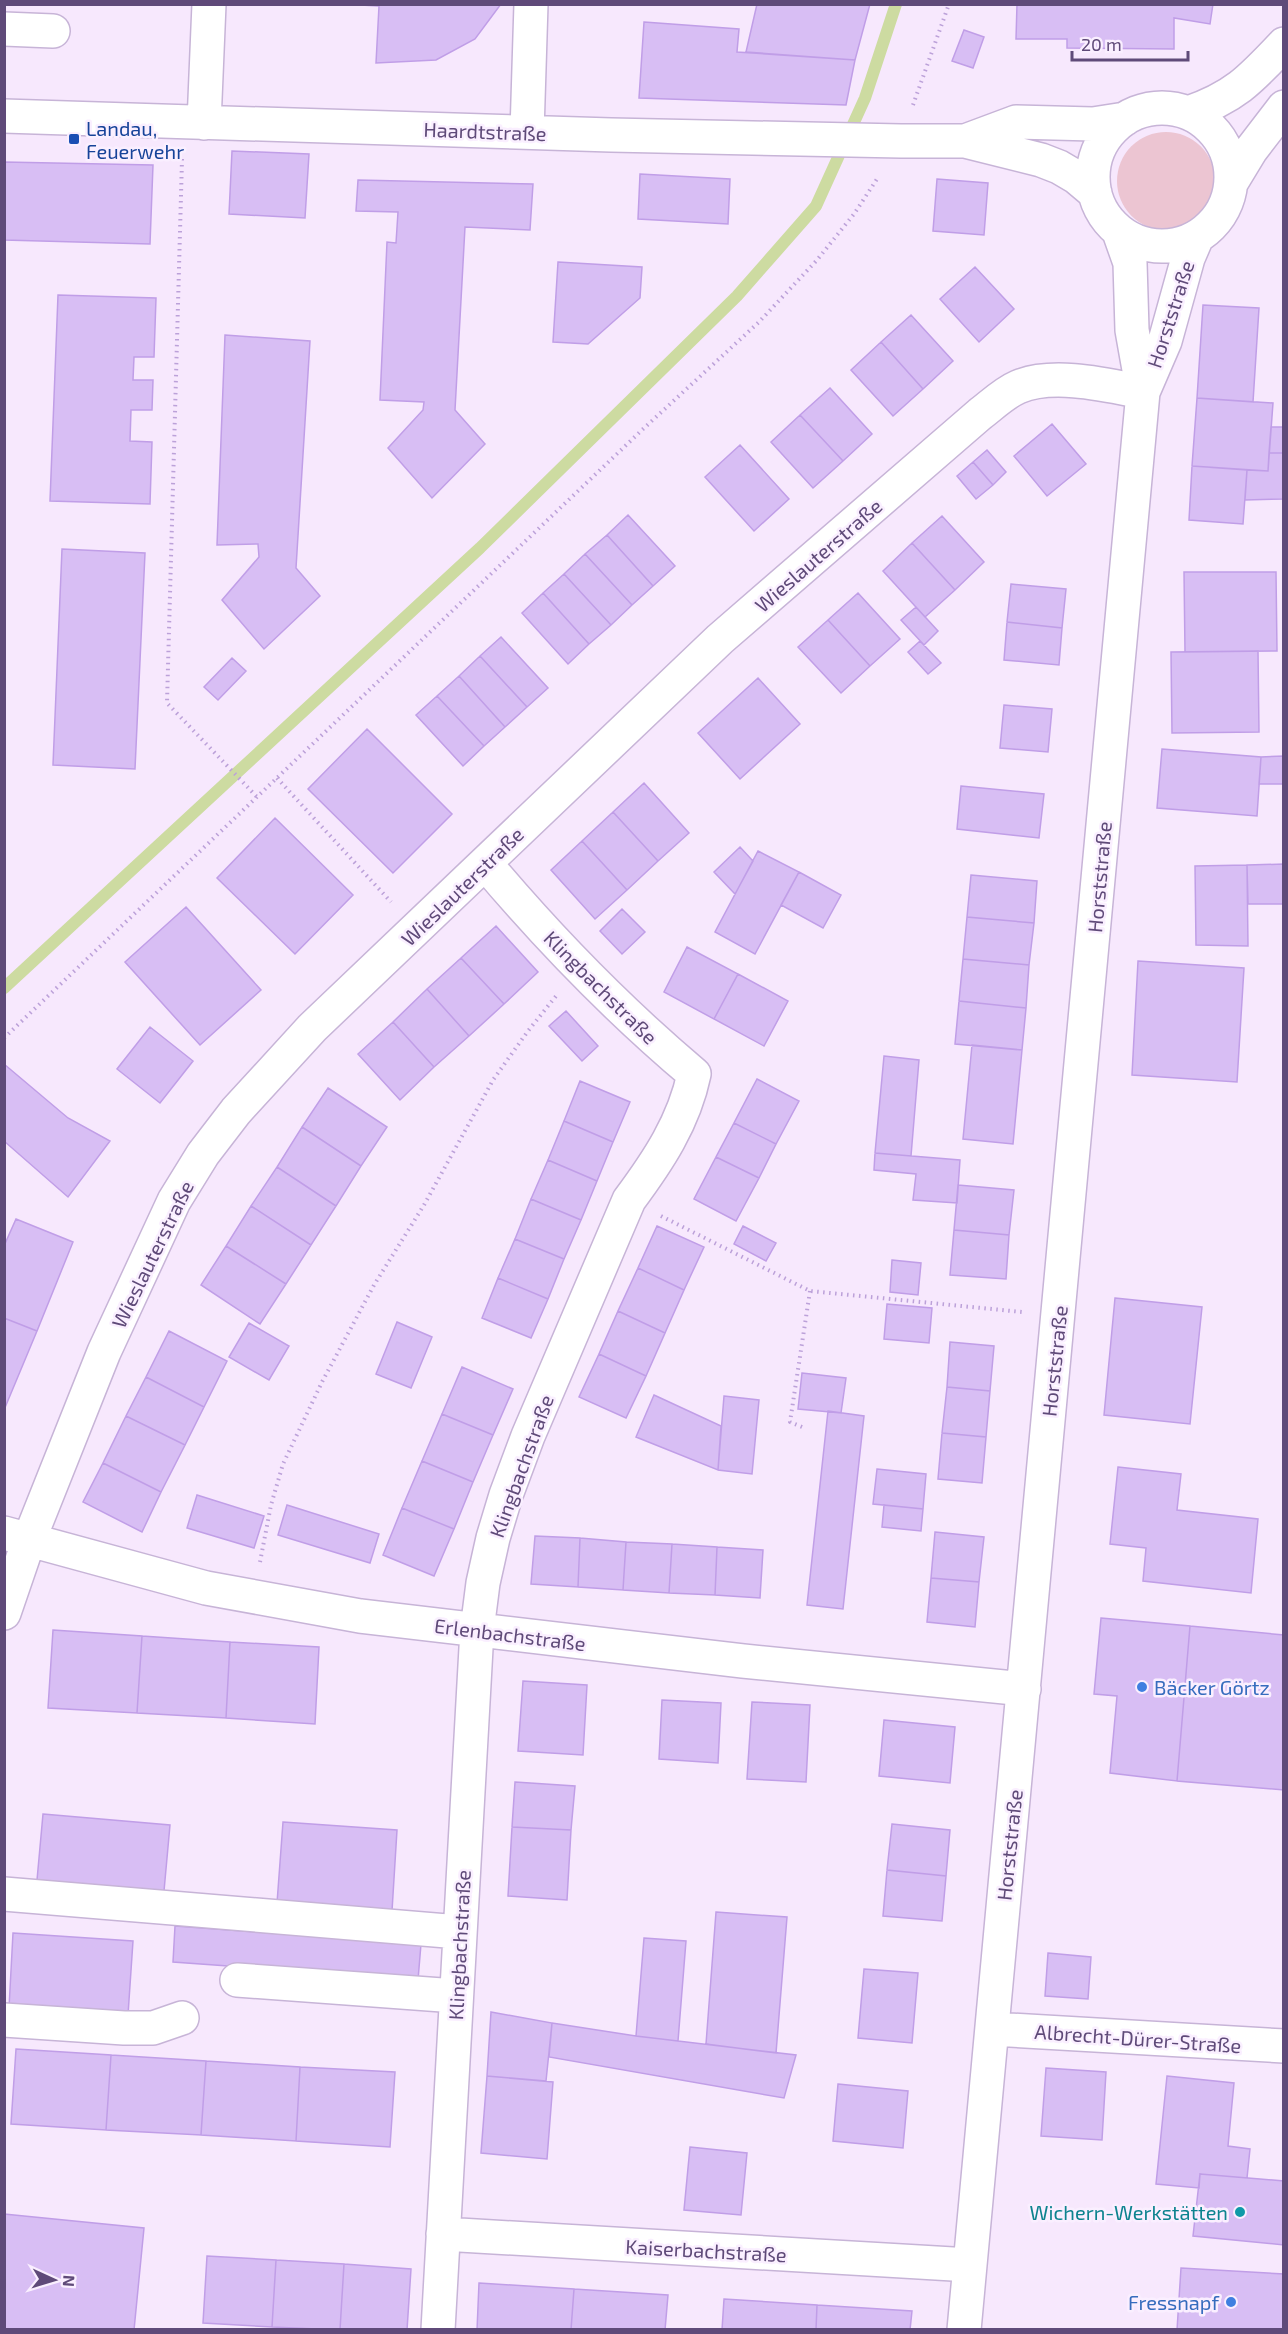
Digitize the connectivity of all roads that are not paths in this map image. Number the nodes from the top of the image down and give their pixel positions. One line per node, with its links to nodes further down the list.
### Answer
1 (209, 4): 9 (street)
2 (531, 4): 11 (street)
3 (4, 29): 4 (street)
4 (53, 31)
5 (1284, 44): 6 (street)
6 (1188, 113): 8 (street, Horststraße); 13 (street, Horststraße)
7 (4, 116): 9 (street, Haardtstraße)
8 (1125, 119): 12 (street, Haardtstraße); 14 (street, Horststraße)
9 (194, 122): 11 (street, Haardtstraße)
10 (1279, 123): 13 (street)
11 (527, 132): 12 (street, Haardtstraße)
12 (965, 141): 14 (street, Haardtstraße)
13 (1231, 183): 16 (street, Horststraße)
14 (1095, 193): 15 (street, Horststraße)
15 (1119, 232): 16 (street, Horststraße); 17 (street, Horststraße)
16 (1197, 237): 17 (street, Horststraße)
17 (1143, 392): 18 (street, Wieslauterstraße); 22 (street, Horststraße)
18 (485, 863): 19 (street, Wieslauterstraße); 21 (street, Klingbachstraße)
19 (17, 1536): 20 (street, Wieslauterstraße); 21 (street, Erlenbachstraße)
20 (4, 1613)
21 (477, 1630): 22 (street, Erlenbachstraße); 24 (street, Klingbachstraße)
22 (1024, 1689): 29 (street, Horststraße)
23 (4, 1894): 24 (street)
24 (459, 1932): 26 (street, Klingbachstraße)
25 (237, 1980): 26 (street)
26 (456, 1996): 31 (street, Klingbachstraße)
27 (182, 2018): 28 (street)
28 (4, 2020)
29 (992, 2028): 30 (street, Albrecht-Dürer-Straße); 32 (street, Horststraße)
30 (1284, 2046)
31 (443, 2234): 32 (street, Kaiserbachstraße); 33 (street, Klingbachstraße)
32 (970, 2265): 34 (street, Horststraße)
33 (438, 2330)
34 (964, 2330)

